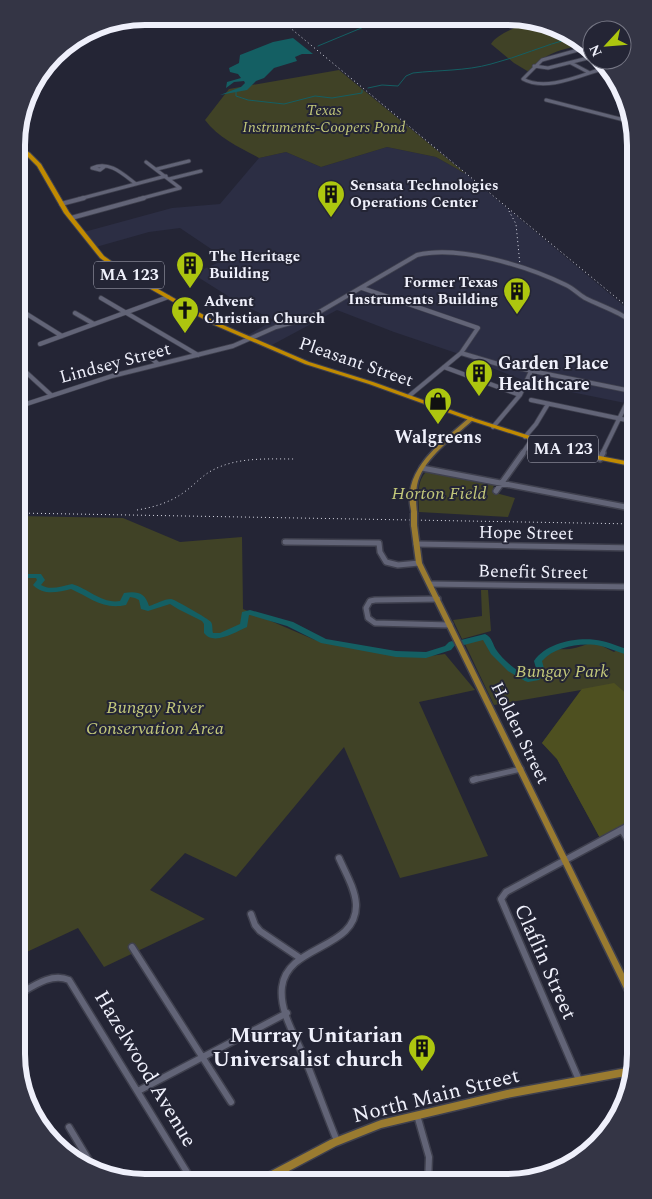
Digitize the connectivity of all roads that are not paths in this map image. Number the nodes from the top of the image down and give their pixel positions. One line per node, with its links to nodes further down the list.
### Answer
1 (579, 50): 4 (street)
2 (582, 60): 3 (street)
3 (571, 63): 4 (street); 6 (street)
4 (534, 66): 6 (street)
5 (597, 70): 6 (street)
6 (589, 72)
7 (546, 100): 8 (street)
8 (624, 120)
9 (25, 152): 17 (highway, Pleasant Street / MA 123)
10 (189, 161): 13 (street)
11 (146, 162): 13 (street)
12 (104, 167): 16 (street)
13 (156, 169): 15 (street)
14 (201, 171): 15 (street)
15 (168, 178): 16 (street); 18 (street)
16 (136, 184): 17 (street)
17 (61, 204): 18 (highway, Pleasant Street / MA 123)
18 (71, 218): 20 (highway, Pleasant Street / MA 123)
19 (362, 288): 25 (street, Lindsey Street); 28 (street, Lindsey Street); 30 (street)
20 (168, 297): 22 (street); 28 (highway, Pleasant Street / MA 123)
21 (101, 298): 22 (street)
22 (126, 312): 26 (street); 31 (street)
23 (25, 313): 27 (street)
24 (75, 313): 26 (street)
25 (627, 318)
26 (94, 324): 27 (street)
27 (62, 336): 29 (street)
28 (251, 340): 31 (street, Lindsey Street); 40 (highway, Pleasant Street / MA 123)
29 (40, 344)
30 (461, 353): 34 (street); 36 (street)
31 (198, 355): 33 (street, Lindsey Street)
32 (148, 356): 33 (street)
33 (158, 364): 38 (street, Lindsey Street)
34 (444, 367): 39 (street); 40 (street)
35 (25, 371): 38 (street)
36 (531, 371): 37 (street); 39 (street)
37 (627, 391)
38 (51, 395): 42 (street, Lindsey Street)
39 (520, 395): 48 (street)
40 (409, 396): 45 (highway, Pleasant Street / MA 123)
41 (531, 400): 43 (street)
42 (25, 404)
43 (548, 404): 46 (street); 49 (street)
44 (627, 405): 46 (street)
45 (471, 419): 48 (highway, Pleasant Street / MA 123); 52 (main road)
46 (619, 419): 47 (street); 50 (street)
47 (627, 420)
48 (493, 426): 49 (highway, Pleasant Street / MA 123)
49 (528, 438): 50 (highway, Pleasant Street / MA 123); 53 (street)
50 (600, 459): 51 (highway, Pleasant Street / MA 123)
51 (627, 464)
52 (422, 468): 53 (street); 57 (main road, Holden Street, bridge)
53 (500, 484): 54 (street); 55 (street)
54 (496, 492)
55 (627, 507)
56 (286, 542): 59 (street)
57 (416, 544): 58 (street, Hope Street); 59 (main road, Holden Street)
58 (627, 548)
59 (420, 563): 60 (main road, Holden Street)
60 (430, 584): 61 (street, Benefit Street); 62 (main road, Holden Street)
61 (627, 587)
62 (438, 600): 63 (main road, Holden Street); 63 (street)
63 (450, 625): 64 (main road, Holden Street)
64 (520, 769): 65 (street); 70 (main road, Holden Street)
65 (472, 780)
66 (627, 827): 67 (street)
67 (622, 830): 68 (street); 70 (street)
68 (627, 838)
69 (339, 858): 73 (street)
70 (565, 860): 74 (main road, Holden Street); 79 (street, Claflin Street)
71 (251, 914): 73 (street)
72 (132, 946): 77 (street)
73 (300, 958): 76 (street)
74 (627, 986)
75 (25, 992): 80 (street, Hazelwood Avenue)
76 (287, 1013): 77 (street); 84 (street)
77 (203, 1057): 80 (street); 81 (street)
78 (625, 1072): 79 (main road, North Main Street)
79 (579, 1080): 82 (main road, North Main Street)
80 (138, 1091): 86 (street, Hazelwood Avenue)
81 (231, 1102)
82 (417, 1115): 84 (main road, North Main Street); 88 (street)
83 (69, 1127): 85 (street)
84 (336, 1141): 87 (main road, North Main Street)
85 (89, 1160)
86 (188, 1174)
87 (274, 1174)
88 (429, 1174)

